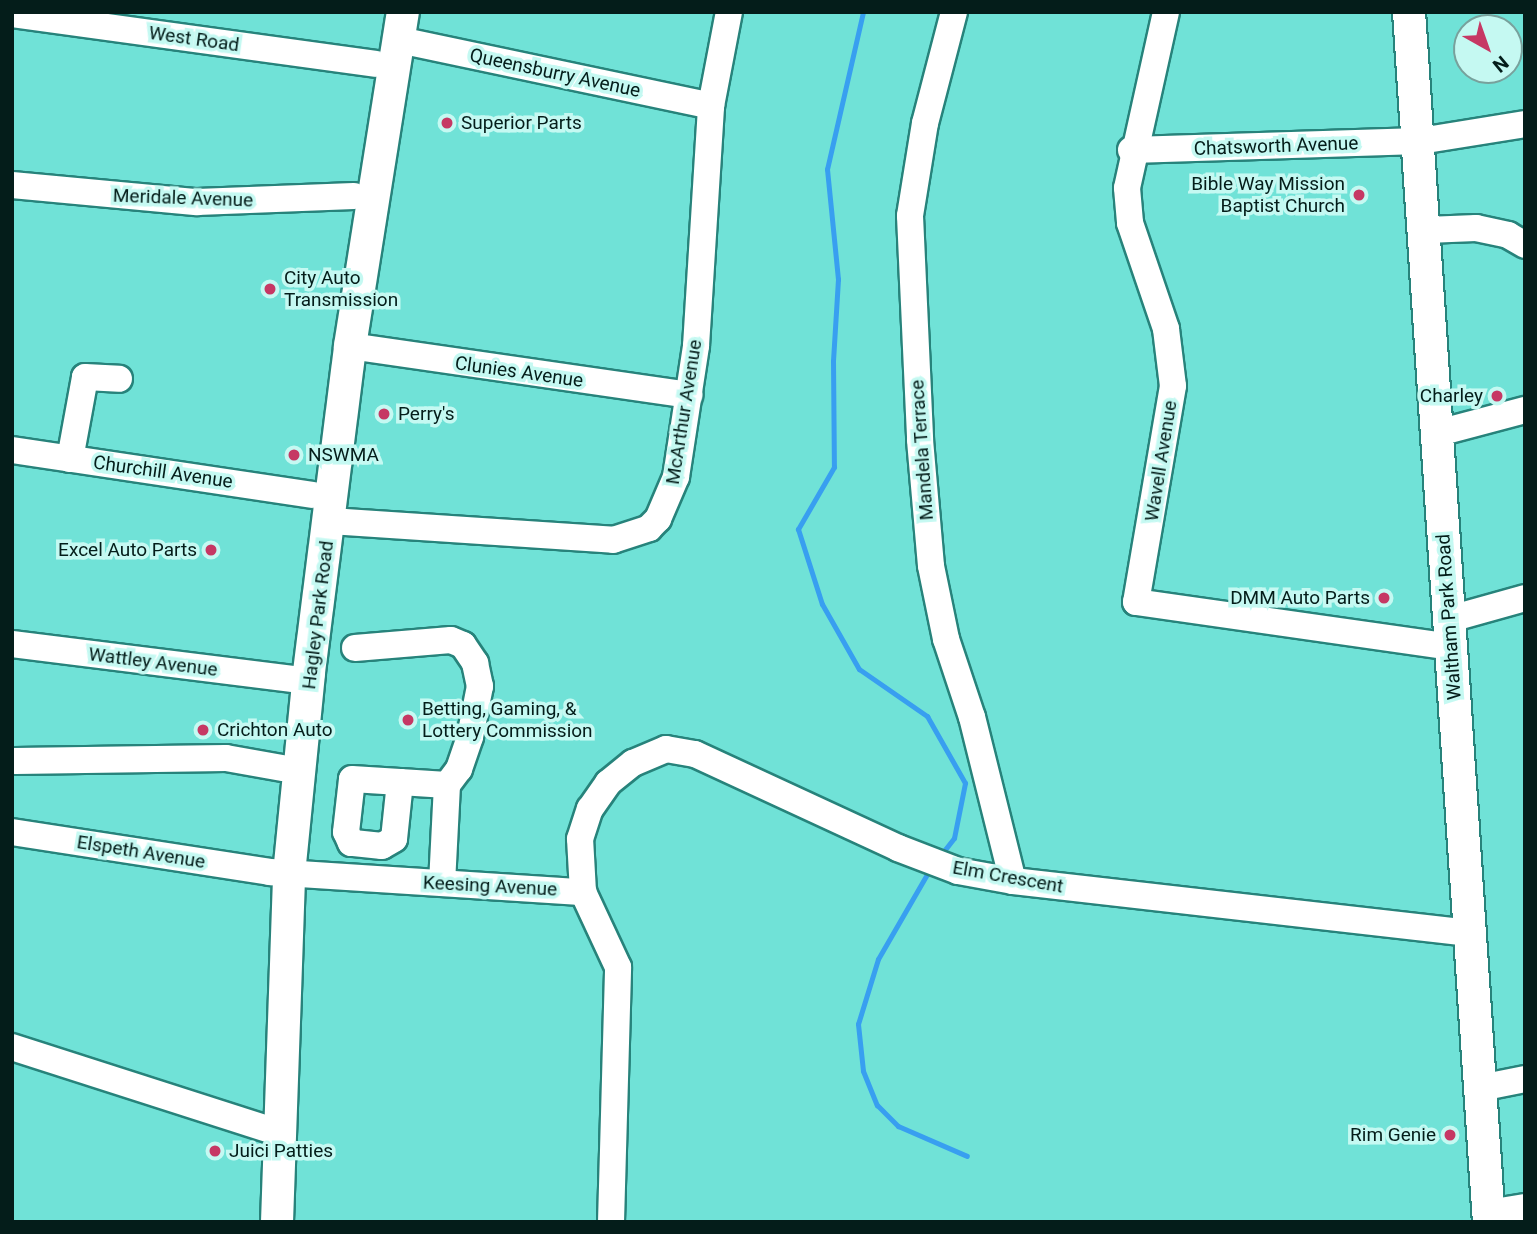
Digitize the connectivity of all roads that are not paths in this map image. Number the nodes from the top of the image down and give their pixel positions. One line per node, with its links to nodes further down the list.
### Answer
1 (383, 12): 8 (main road, Hagley Park Road)
2 (729, 12): 9 (street, McArthur Avenue)
3 (954, 12): 37 (street, Mandela Terrace)
4 (1166, 12): 12 (street, Wavell Avenue)
5 (1409, 12): 11 (main road, Waltham Park Road)
6 (12, 14): 8 (street, West Road)
7 (401, 26): 9 (street, Queensburry Avenue); 17 (main road, Hagley Park Road)
8 (376, 64): 14 (main road, Hagley Park Road)
9 (711, 106): 19 (street, McArthur Avenue)
10 (1525, 124): 11 (street, Chatsworth Avenue)
11 (1420, 141): 12 (street, Chatsworth Avenue); 15 (main road, Waltham Park Road)
12 (1131, 150): 27 (street, Wavell Avenue)
13 (12, 186): 14 (street, Meridale Avenue)
14 (354, 196): 24 (main road, Hagley Park Road)
15 (1426, 230): 16 (street); 21 (main road, Waltham Park Road)
16 (1525, 245)
17 (351, 346): 19 (street, Clunies Avenue); 25 (main road, Hagley Park Road)
18 (120, 379): 23 (street)
19 (689, 395): 25 (street, McArthur Avenue)
20 (1525, 410): 21 (street)
21 (1438, 433): 27 (main road, Waltham Park Road)
22 (12, 450): 23 (street, Churchill Avenue)
23 (70, 459): 24 (street, Churchill Avenue)
24 (313, 495): 30 (main road, Hagley Park Road)
25 (330, 521): 36 (main road, Hagley Park Road)
26 (1525, 598): 27 (street)
27 (1450, 633): 40 (main road, Waltham Park Road)
28 (12, 644): 30 (street, Wattley Avenue)
29 (355, 648): 34 (street)
30 (293, 679): 32 (main road, Hagley Park Road)
31 (15, 761): 32 (street)
32 (282, 768): 36 (main road, Hagley Park Road)
33 (400, 782): 34 (street)
34 (447, 785): 38 (street)
35 (12, 832): 36 (street, Elspeth Avenue)
36 (280, 873): 38 (street, Keesing Avenue); 44 (main road, Hagley Park Road); 48 (main road, Hagley Park Road)
37 (1013, 881): 39 (street, Elm Crescent); 40 (street, Elm Crescent)
38 (442, 883): 39 (street, Keesing Avenue)
39 (583, 891): 49 (street, Keesing Avenue)
40 (1472, 933): 43 (main road, Waltham Park Road)
41 (12, 1047): 44 (street)
42 (1525, 1079): 43 (street)
43 (1480, 1088): 46 (main road, Waltham Park Road)
44 (267, 1129): 47 (main road, Hagley Park Road)
45 (1525, 1207): 46 (street)
46 (1489, 1217)
47 (261, 1222)
48 (277, 1222)
49 (611, 1222)

